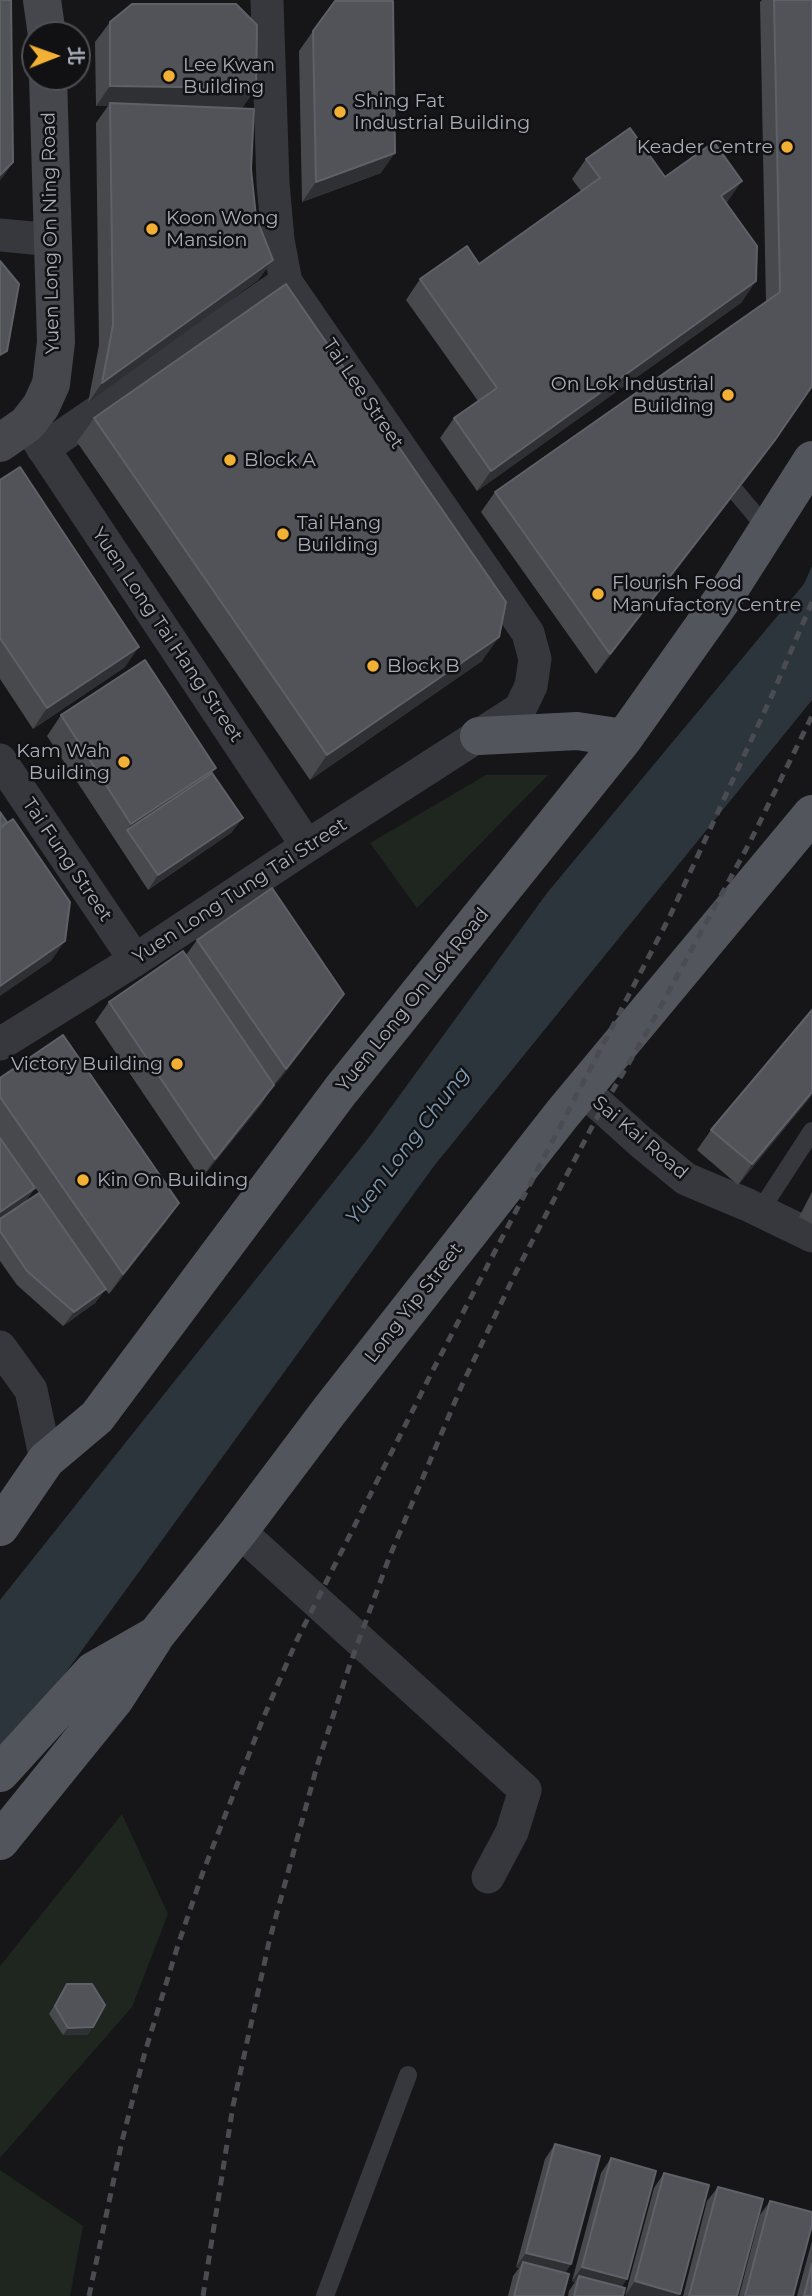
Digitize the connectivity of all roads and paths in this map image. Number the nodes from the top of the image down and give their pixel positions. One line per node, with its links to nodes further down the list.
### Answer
1 (42, 0): 3 (street)
2 (267, 0): 7 (street, Tai Lee Street)
3 (45, 21)
4 (48, 91): 6 (street, Yuen Long On Ning Road)
5 (0, 235): 6 (street)
6 (53, 240): 8 (street, Yuen Long On Ning Road)
7 (286, 282): 8 (street); 12 (street, Tai Lee Street)
8 (23, 439): 16 (street, Yuen Long Tai Hang Street)
9 (810, 476): 11 (main road, Yuen Long On Lok Road)
10 (736, 492): 11 (lane)
11 (768, 530): 13 (main road, Yuen Long On Lok Road)
12 (479, 736): 13 (main road); 16 (street, Yuen Long Tung Tai Street)
13 (624, 738): 24 (main road, Yuen Long On Lok Road)
14 (0, 760): 17 (street, Tai Fung Street)
15 (812, 814): 19 (main road, Long Yip Street)
16 (307, 846): 17 (street, Yuen Long Tung Tai Street)
17 (135, 960): 18 (street, Yuen Long Tung Tai Street)
18 (0, 1044)
19 (583, 1090): 21 (street, Sai Kai Road); 26 (main road, Long Yip Street)
20 (812, 1131): 21 (lane)
21 (760, 1211): 22 (street, Sai Kai Road)
22 (812, 1236)
23 (0, 1347): 24 (street)
24 (46, 1460): 25 (main road, Yuen Long On Lok Road)
25 (0, 1527)
26 (239, 1531): 27 (main road, Long Yip Street); 30 (street)
27 (156, 1635): 28 (main road, Long Yip Street); 29 (main road)
28 (0, 1773)
29 (0, 1841)
30 (488, 1877)
31 (408, 2075): 32 (lane)
32 (325, 2296)

